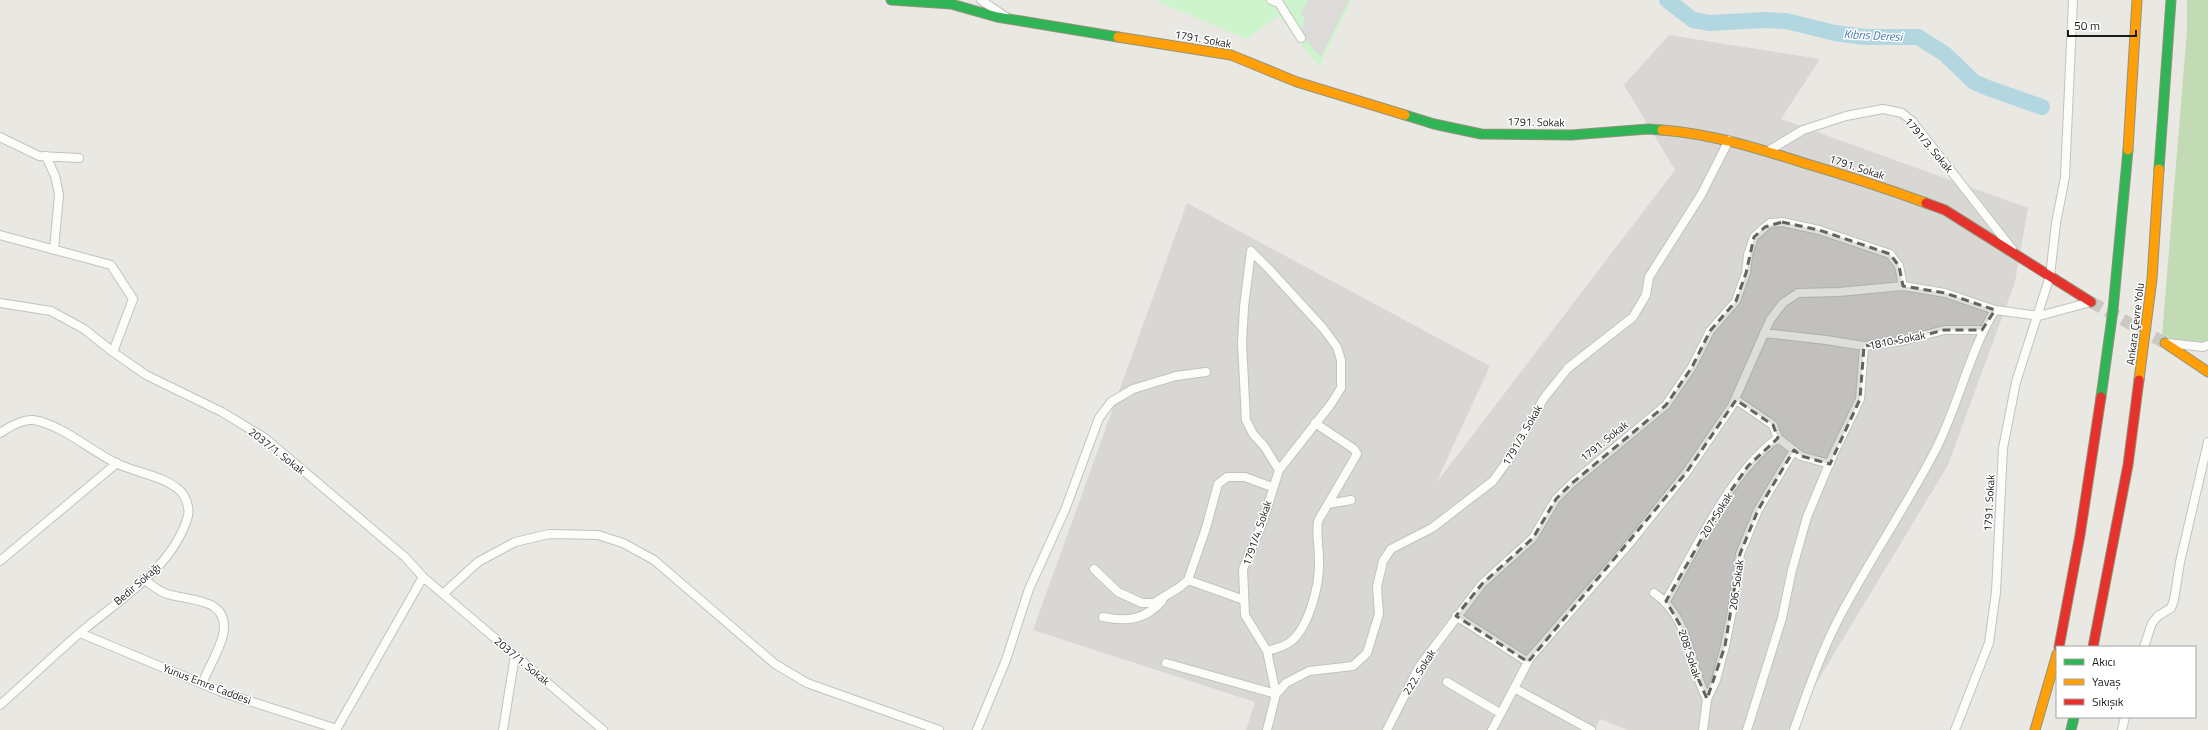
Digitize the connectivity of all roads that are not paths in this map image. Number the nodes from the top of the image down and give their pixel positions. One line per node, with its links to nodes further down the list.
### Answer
1 (891, 0): 8 (main road, 1791. Sokak)
2 (981, 0): 8 (street)
3 (1271, 0): 7 (street)
4 (2073, 0): 18 (street)
5 (2136, 0): 57 (main road, Ankara Çevre Yolu)
6 (2171, 0): 58 (main road, Ankara Çevre Yolu)
7 (1280, 2): 9 (street)
8 (1006, 17): 11 (main road, 1791. Sokak)
9 (1301, 38)
10 (0, 137): 13 (street)
11 (1728, 140): 12 (main road, 1791. Sokak); 68 (street, 1791/3. Sokak)
12 (1768, 151): 17 (main road, 1791. Sokak); 17 (street, 1791/3. Sokak)
13 (46, 156): 14 (street); 16 (street)
14 (79, 158)
15 (0, 235): 16 (street)
16 (54, 250): 29 (street)
17 (2015, 253): 18 (main road, 1791. Sokak)
18 (2050, 276): 20 (main road, 1791. Sokak); 23 (street, 1791. Sokak)
19 (1903, 286): 22 (street); 25 (street); 54 (street, 1791. Sokak)
20 (2091, 302): 23 (street)
21 (0, 303): 29 (street, 2037/1. Sokak)
22 (1995, 310): 23 (street); 24 (street)
23 (2039, 316): 86 (street, 1791. Sokak)
24 (1982, 330): 28 (street, 1810. Sokak); 85 (street)
25 (1764, 333): 28 (street, 1810. Sokak); 32 (street)
26 (2165, 343): 27 (street); 31 (main road)
27 (2208, 345)
28 (1864, 346): 39 (street)
29 (113, 352): 46 (street, 2037/1. Sokak)
30 (1206, 372): 78 (street)
31 (2208, 372)
32 (1735, 399): 35 (street); 63 (street)
33 (1315, 423): 40 (street, 1791/4. Sokak); 40 (street, 1791/4. Sokak); 43 (street)
34 (0, 433): 38 (street, Bedir Sokağı)
35 (1778, 438): 37 (street); 53 (street, 207. Sokak)
36 (2208, 442): 59 (street)
37 (1794, 450): 39 (street); 69 (street, 206. Sokak)
38 (117, 463): 44 (street); 47 (street, Bedir Sokağı)
39 (1830, 464): 84 (street)
40 (1279, 470): 41 (street, 1791/4. Sokak)
41 (1272, 487): 48 (street); 52 (street, 1791/4. Sokak)
42 (1351, 500): 43 (street)
43 (1328, 504): 60 (street)
44 (0, 561)
45 (1094, 569): 51 (street)
46 (423, 577): 50 (street, 2037/1. Sokak); 75 (street)
47 (144, 579): 56 (street, Bedir Sokağı); 66 (street)
48 (1188, 580): 51 (street); 52 (street)
49 (1654, 593): 53 (street, 208. Sokak)
50 (443, 594): 61 (street, 2037/1. Sokak); 77 (street)
51 (1165, 597): 55 (street)
52 (1244, 600): 60 (street, 1791/4. Sokak)
53 (1666, 601): 69 (street, 208. Sokak)
54 (1456, 616): 63 (street); 80 (street, 222. Sokak)
55 (1103, 617)
56 (80, 633): 66 (street, Yunus Emre Caddesi); 70 (street, Bedir Sokağı)
57 (2059, 646)
58 (2093, 646)
59 (2144, 646)
60 (1267, 651): 68 (street, 1791/4. Sokak)
61 (515, 655): 74 (street, 2037/1. Sokak); 76 (street)
62 (2056, 657): 87 (main road)
63 (1528, 662): 67 (street)
64 (1166, 663): 68 (street)
65 (1447, 682): 71 (street)
66 (202, 684): 75 (street, Yunus Emre Caddesi)
67 (1514, 688): 71 (street); 82 (street)
68 (1276, 694): 79 (street)
69 (1707, 699): 83 (street, 206. Sokak)
70 (0, 705)
71 (1500, 713): 81 (street)
72 (2074, 718): 88 (main road)
73 (2125, 718): 89 (street)
74 (602, 729)
75 (337, 730)
76 (503, 730)
77 (939, 730)
78 (978, 730)
79 (1267, 730)
80 (1387, 730)
81 (1492, 730)
82 (1591, 730)
83 (1703, 730)
84 (1747, 730)
85 (1794, 730)
86 (1955, 730)
87 (2035, 730)
88 (2070, 730)
89 (2122, 730)

